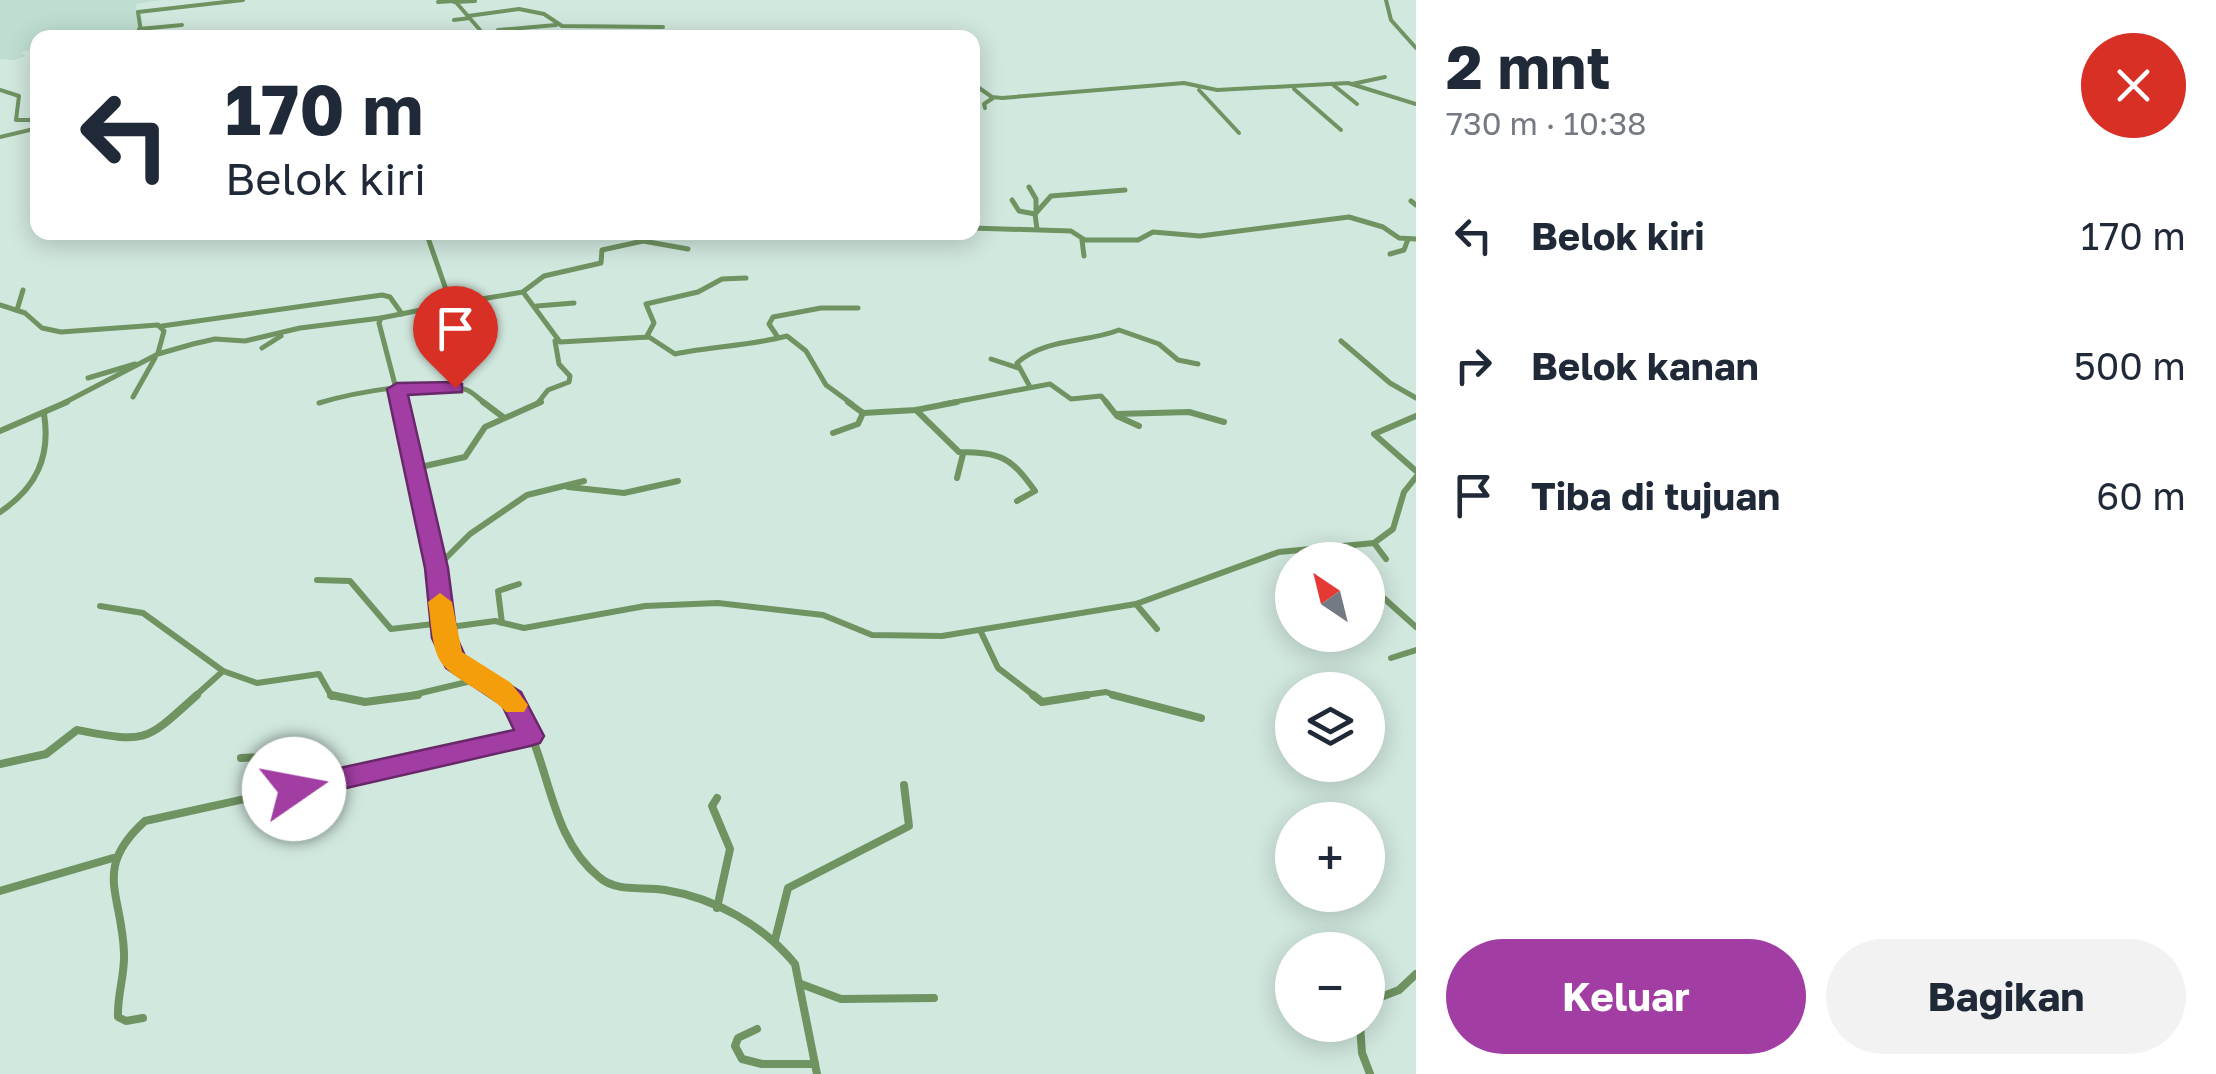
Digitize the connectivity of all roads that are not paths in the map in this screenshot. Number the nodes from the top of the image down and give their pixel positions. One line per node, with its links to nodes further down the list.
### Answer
1 (243, 0): 13 (street)
2 (1386, 0): 16 (street)
3 (454, 1): 4 (street); 5 (street); 6 (street)
4 (474, 1)
5 (438, 2)
6 (469, 17): 8 (street); 9 (street); 14 (street)
7 (623, 18): 11 (street)
8 (454, 20)
9 (558, 24): 11 (street); 15 (street)
10 (182, 26): 13 (street)
11 (622, 26): 12 (street)
12 (664, 27)
13 (139, 28)
14 (480, 30)
15 (498, 30)
16 (1416, 48)
17 (1385, 77): 19 (street)
18 (1331, 84): 19 (street); 22 (street); 25 (street)
19 (1351, 84): 26 (street)
20 (980, 88): 24 (street)
21 (1198, 88): 22 (street); 24 (street); 31 (street)
22 (1293, 88): 30 (street)
23 (0, 90): 28 (street)
24 (994, 98): 27 (street)
25 (1357, 104)
26 (1416, 104)
27 (985, 108)
28 (30, 120)
29 (30, 130): 32 (street)
30 (1342, 130)
31 (1239, 134)
32 (0, 136)
33 (1029, 187): 36 (street)
34 (1125, 190): 36 (street)
35 (1012, 200): 36 (street)
36 (1036, 213): 38 (street)
37 (980, 228): 38 (street)
38 (1037, 228): 42 (street)
39 (1416, 238): 40 (street)
40 (1408, 239): 42 (street); 44 (street)
41 (428, 240): 50 (street)
42 (1082, 240): 45 (street)
43 (688, 250): 48 (street)
44 (1390, 254)
45 (1084, 256)
46 (746, 278): 60 (street)
47 (24, 290): 54 (street)
48 (522, 292): 50 (street); 52 (street)
49 (574, 303): 52 (street)
50 (451, 304): 55 (street)
51 (0, 306): 54 (street)
52 (536, 306): 61 (street)
53 (858, 308): 59 (street)
54 (17, 310): 57 (street)
55 (403, 315): 56 (street); 57 (street)
56 (381, 318): 58 (street); 70 (street)
57 (162, 326): 64 (street)
58 (322, 326): 63 (street); 64 (street)
59 (777, 336): 60 (street); 77 (street)
60 (646, 337): 61 (street)
61 (555, 340): 81 (street)
62 (1341, 341): 74 (street)
63 (262, 348)
64 (155, 357): 68 (street); 72 (street); 78 (street)
65 (991, 359): 67 (street)
66 (1198, 364): 67 (street)
67 (1018, 368): 69 (street)
68 (88, 378)
69 (1029, 385): 73 (street); 76 (street)
70 (397, 389): 75 (street); 81 (street); 87 (street)
71 (1118, 394): 73 (street)
72 (132, 397)
73 (1103, 398): 79 (street)
74 (1416, 398)
75 (319, 402)
76 (916, 410): 77 (street); 86 (street)
77 (863, 413): 85 (street)
78 (44, 414): 84 (street); 94 (street)
79 (1115, 414): 82 (street); 83 (street)
80 (1416, 416): 88 (street)
81 (503, 417): 87 (street)
82 (1224, 422)
83 (1139, 426)
84 (0, 431)
85 (833, 433)
86 (963, 454): 89 (street); 93 (street)
87 (416, 468): 97 (street)
88 (1416, 473): 95 (street)
89 (957, 478)
90 (678, 480): 92 (street)
91 (584, 481): 92 (street)
92 (562, 486): 97 (street)
93 (1017, 501)
94 (0, 512)
95 (1377, 542)
96 (1275, 554): 101 (street)
97 (437, 568): 104 (street)
98 (317, 580): 104 (street)
99 (519, 584): 103 (street)
100 (1385, 599): 105 (street)
101 (1136, 604): 106 (street); 107 (street)
102 (100, 606): 110 (street)
103 (502, 623): 104 (street); 107 (street)
104 (442, 625): 111 (street)
105 (1416, 627)
106 (1157, 629)
107 (980, 630): 112 (street)
108 (1416, 650): 109 (street)
109 (1391, 658)
110 (223, 671): 111 (street); 115 (street)
111 (484, 678): 113 (street)
112 (1202, 718)
113 (530, 736): 117 (street); 121 (street)
114 (241, 758): 117 (street)
115 (0, 764)
116 (904, 786): 122 (street)
117 (294, 789): 119 (street)
118 (717, 798): 121 (street)
119 (114, 857): 120 (street); 127 (street)
120 (0, 891)
121 (717, 908): 122 (street)
122 (775, 940): 124 (street)
123 (1416, 974): 125 (street)
124 (800, 984): 126 (street); 130 (street)
125 (1385, 996)
126 (934, 998)
127 (143, 1018)
128 (757, 1028): 130 (street)
129 (1361, 1042): 131 (street)
130 (816, 1069)
131 (1370, 1074)

